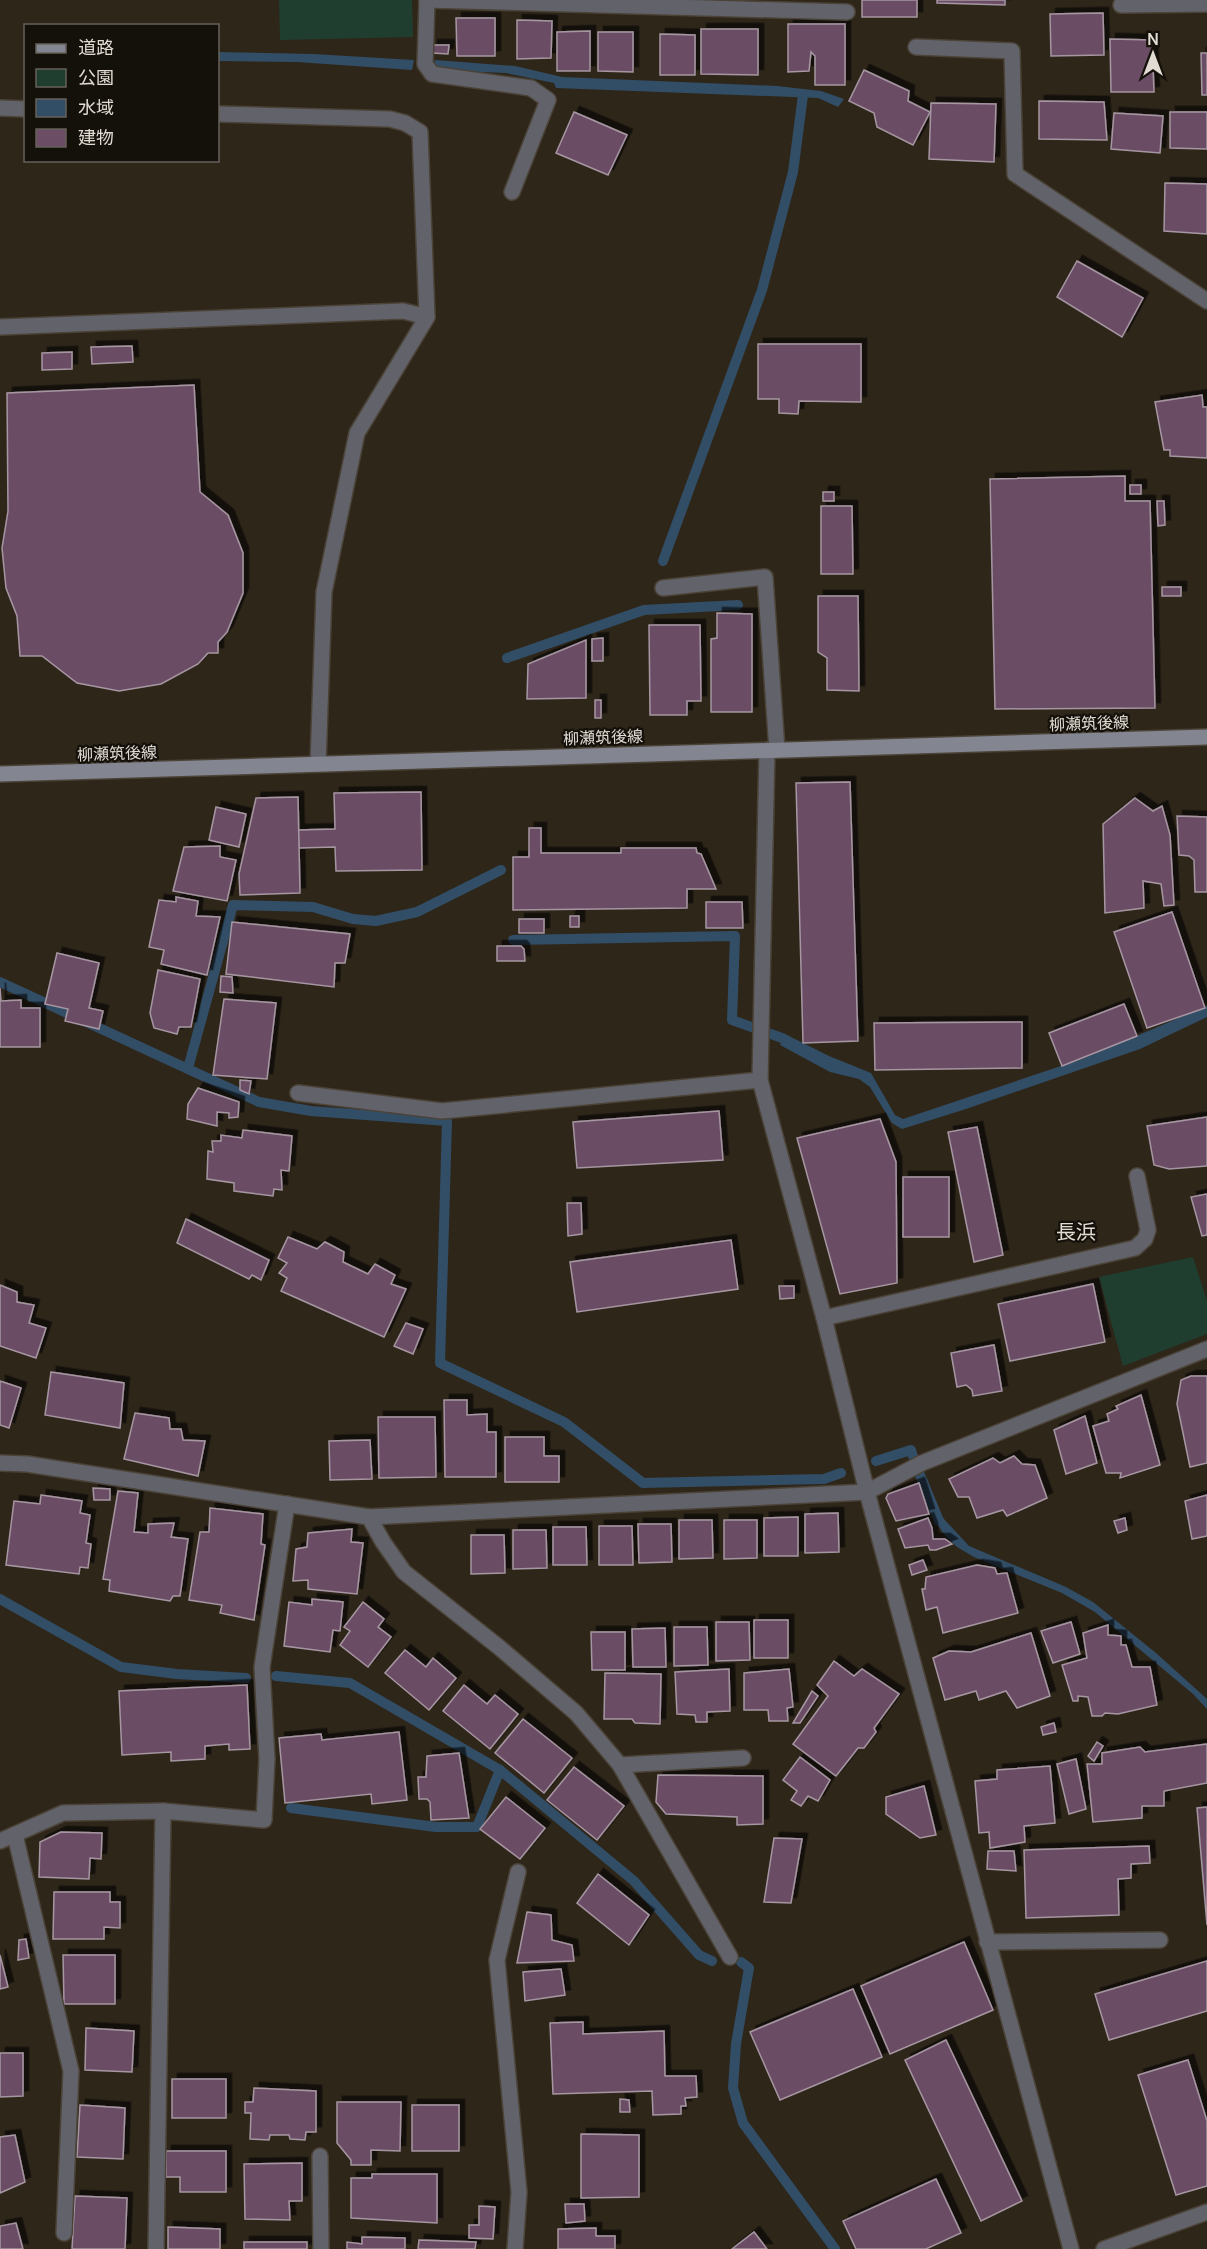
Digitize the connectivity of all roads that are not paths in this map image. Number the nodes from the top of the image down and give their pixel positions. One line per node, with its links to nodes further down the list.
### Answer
1 (427, 0): 2 (street); 11 (street)
2 (598, 3): 4 (street)
3 (1207, 4): 5 (street)
4 (772, 5): 6 (street)
5 (1121, 5)
6 (847, 12)
7 (916, 47): 12 (street)
8 (0, 108): 9 (street)
9 (24, 109)
10 (219, 114): 13 (street)
11 (512, 192)
12 (1207, 301)
13 (427, 317): 14 (street); 18 (street)
14 (0, 327)
15 (663, 588): 17 (street)
16 (1207, 737): 17 (main road, 柳瀬筑後線)
17 (772, 750): 18 (main road, 柳瀬筑後線); 20 (street)
18 (318, 764): 19 (main road, 柳瀬筑後線)
19 (0, 774)
20 (760, 1080): 21 (street); 23 (street)
21 (298, 1092)
22 (1137, 1176): 23 (street)
23 (824, 1318): 26 (street)
24 (1207, 1349): 26 (street)
25 (0, 1463): 27 (street)
26 (867, 1492): 28 (street); 36 (street)
27 (287, 1504): 28 (street); 31 (street)
28 (369, 1517): 30 (street)
29 (743, 1758): 30 (street)
30 (620, 1765): 37 (street)
31 (163, 1811): 32 (street); 41 (street)
32 (15, 1835): 33 (street); 40 (street)
33 (0, 1841)
34 (518, 1872): 43 (street)
35 (1160, 1940): 36 (street)
36 (987, 1942): 44 (street)
37 (730, 1957)
38 (320, 2156): 42 (street)
39 (1207, 2212): 45 (street)
40 (64, 2233)
41 (156, 2249)
42 (321, 2249)
43 (515, 2249)
44 (1071, 2249)
45 (1104, 2249)

